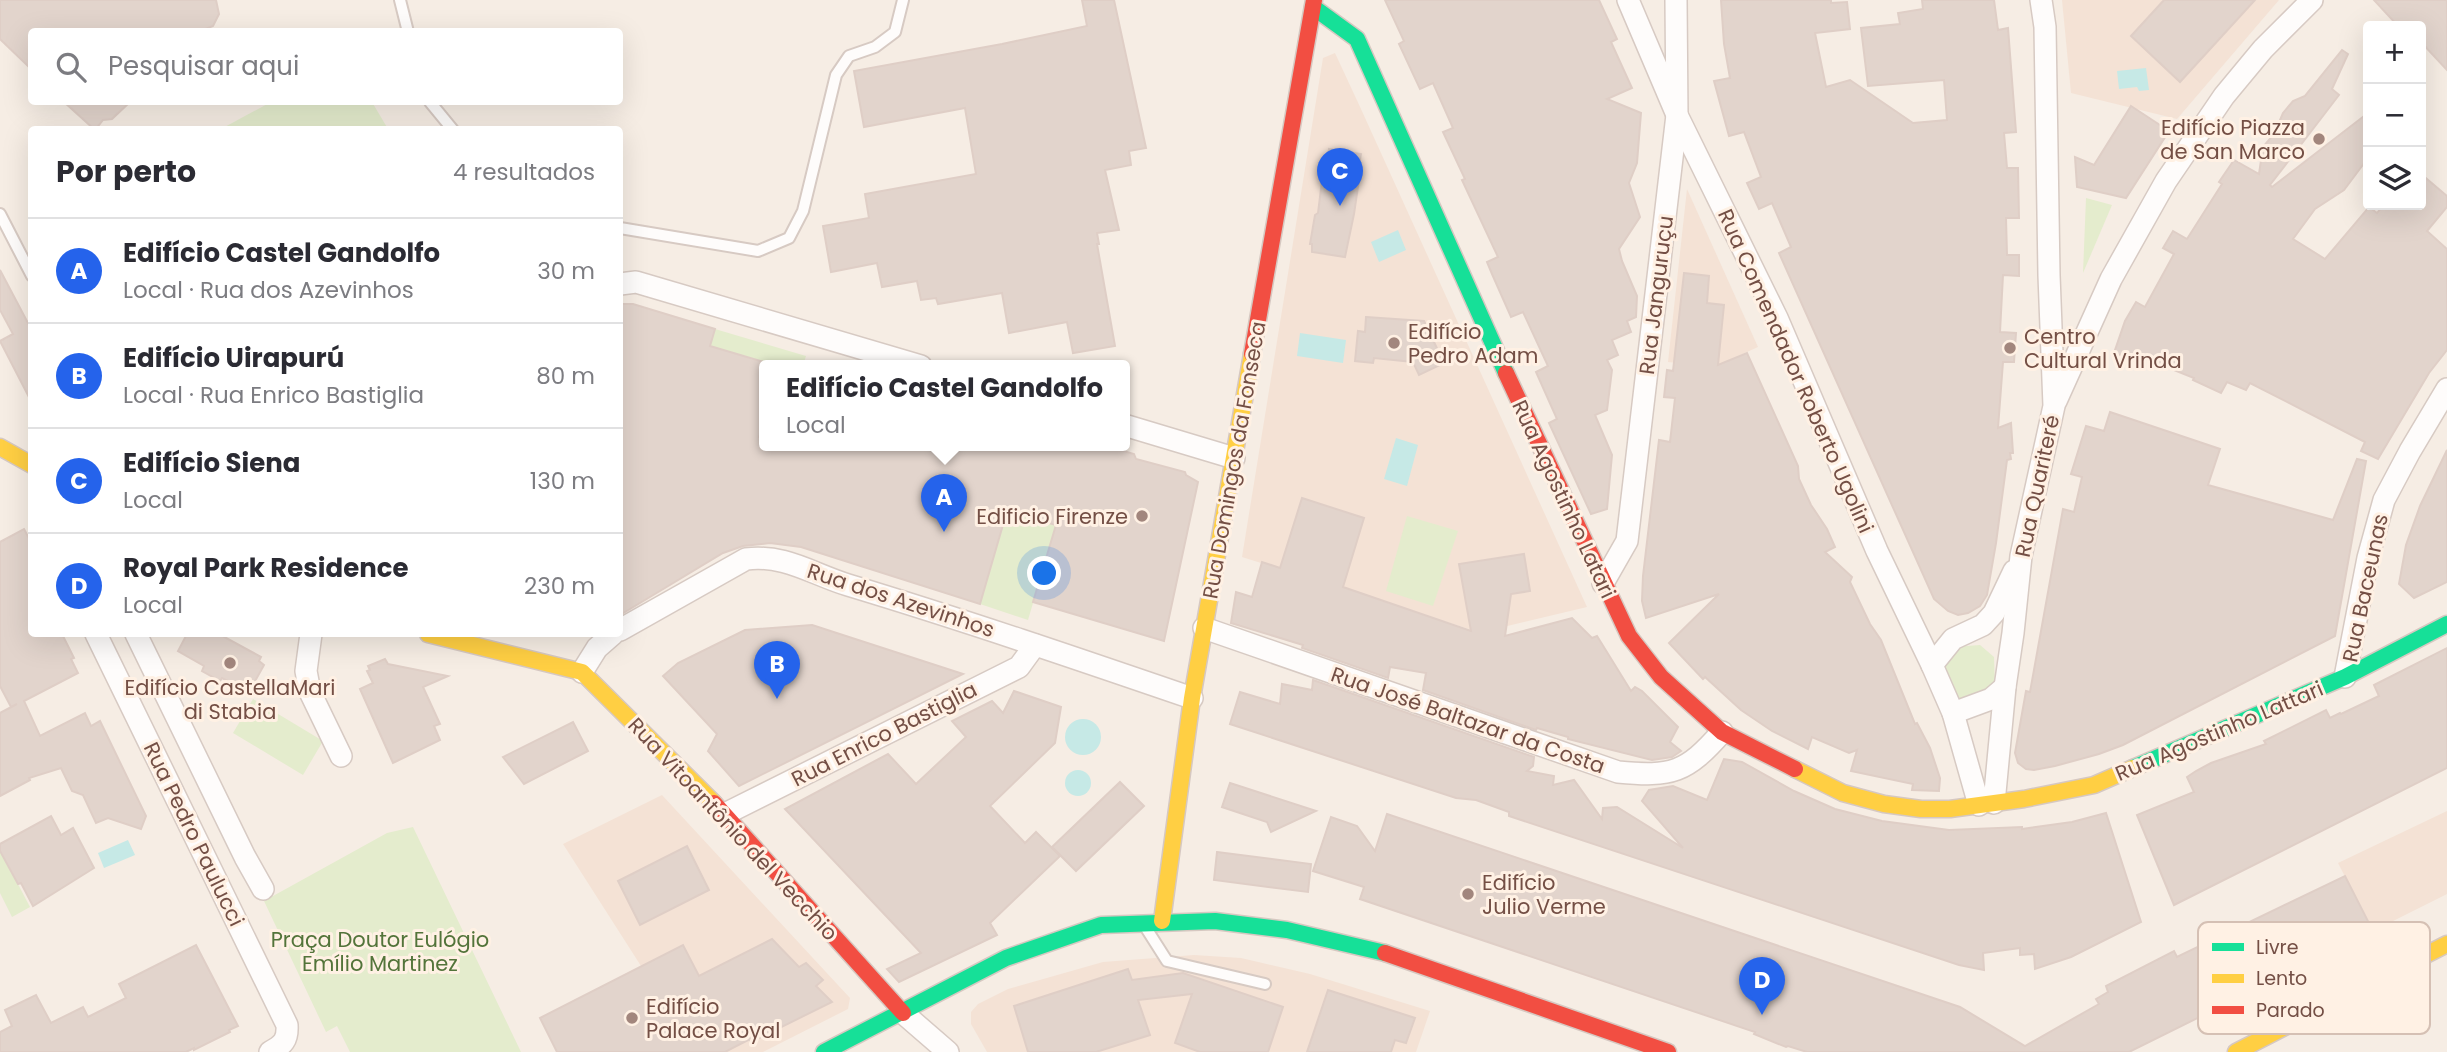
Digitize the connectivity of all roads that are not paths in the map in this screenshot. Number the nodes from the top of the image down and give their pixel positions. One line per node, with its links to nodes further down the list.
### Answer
1 (400, 0): 8 (lane)
2 (903, 0): 13 (lane)
3 (1628, 0): 10 (street, Rua Comendador Roberto Ugolini)
4 (1676, 0): 10 (street, Rua Janguruçu)
5 (2041, 0): 18 (street, Rua Quariteré)
6 (2312, 0): 18 (street)
7 (1313, 3): 21 (street, Rua Domingos da Fonseca); 24 (street, Rua Agostinho Latari)
8 (407, 28)
9 (432, 105): 11 (lane)
10 (1677, 115): 24 (street, Rua Janguruçu); 34 (street, Rua Comendador Roberto Ugolini)
11 (450, 126)
12 (0, 214): 14 (lane)
13 (623, 228)
14 (28, 268)
15 (623, 284): 16 (street)
16 (901, 360)
17 (2447, 389): 36 (street, Rua Baceunas)
18 (2054, 406): 23 (street, Rua Quariteré)
19 (1130, 427): 21 (street)
20 (0, 447): 22 (street)
21 (1234, 458): 27 (street, Rua Domingos da Fonseca)
22 (28, 463)
23 (2021, 556): 34 (street); 37 (street, Rua Quariteré)
24 (1603, 583): 40 (street, Rua Agostinho Latari)
25 (2447, 624): 36 (street, Rua Agostinho Lattari)
26 (623, 628): 33 (street, Rua dos Azevinhos)
27 (1204, 628): 38 (street, Rua Domingos da Fonseca); 40 (street, Rua José Baltazar da Costa)
28 (97, 637): 52 (street, Rua Pedro Paulucci)
29 (136, 637): 44 (street)
30 (311, 637): 41 (street)
31 (440, 637): 35 (street)
32 (609, 637): 35 (street)
33 (1035, 645): 38 (street, Rua dos Azevinhos); 43 (street, Rua Enrico Bastiglia)
34 (1932, 664): 39 (street, Rua Comendador Roberto Ugolini)
35 (582, 672): 43 (street, Rua Vitoantônio del Vecchio)
36 (2345, 677): 42 (street, Rua Agostinho Lattari)
37 (2005, 687): 39 (street); 42 (street, Rua Quariteré)
38 (1192, 698): 45 (street, Rua Domingos da Fonseca)
39 (1953, 713): 42 (street, Rua Comendador Roberto Ugolini)
40 (1722, 732): 42 (street, Rua Agostinho Latari)
41 (341, 756)
42 (1987, 804)
43 (725, 814): 50 (street, Rua Vitoantônio del Vecchio)
44 (263, 889)
45 (1161, 921): 46 (street); 55 (street)
46 (1143, 922): 49 (lane); 50 (street)
47 (2447, 944): 48 (street)
48 (2430, 953)
49 (1265, 984)
50 (903, 1013): 53 (street); 54 (street)
51 (2271, 1034): 56 (street)
52 (270, 1052)
53 (824, 1052)
54 (947, 1052)
55 (1668, 1052)
56 (2236, 1052)

